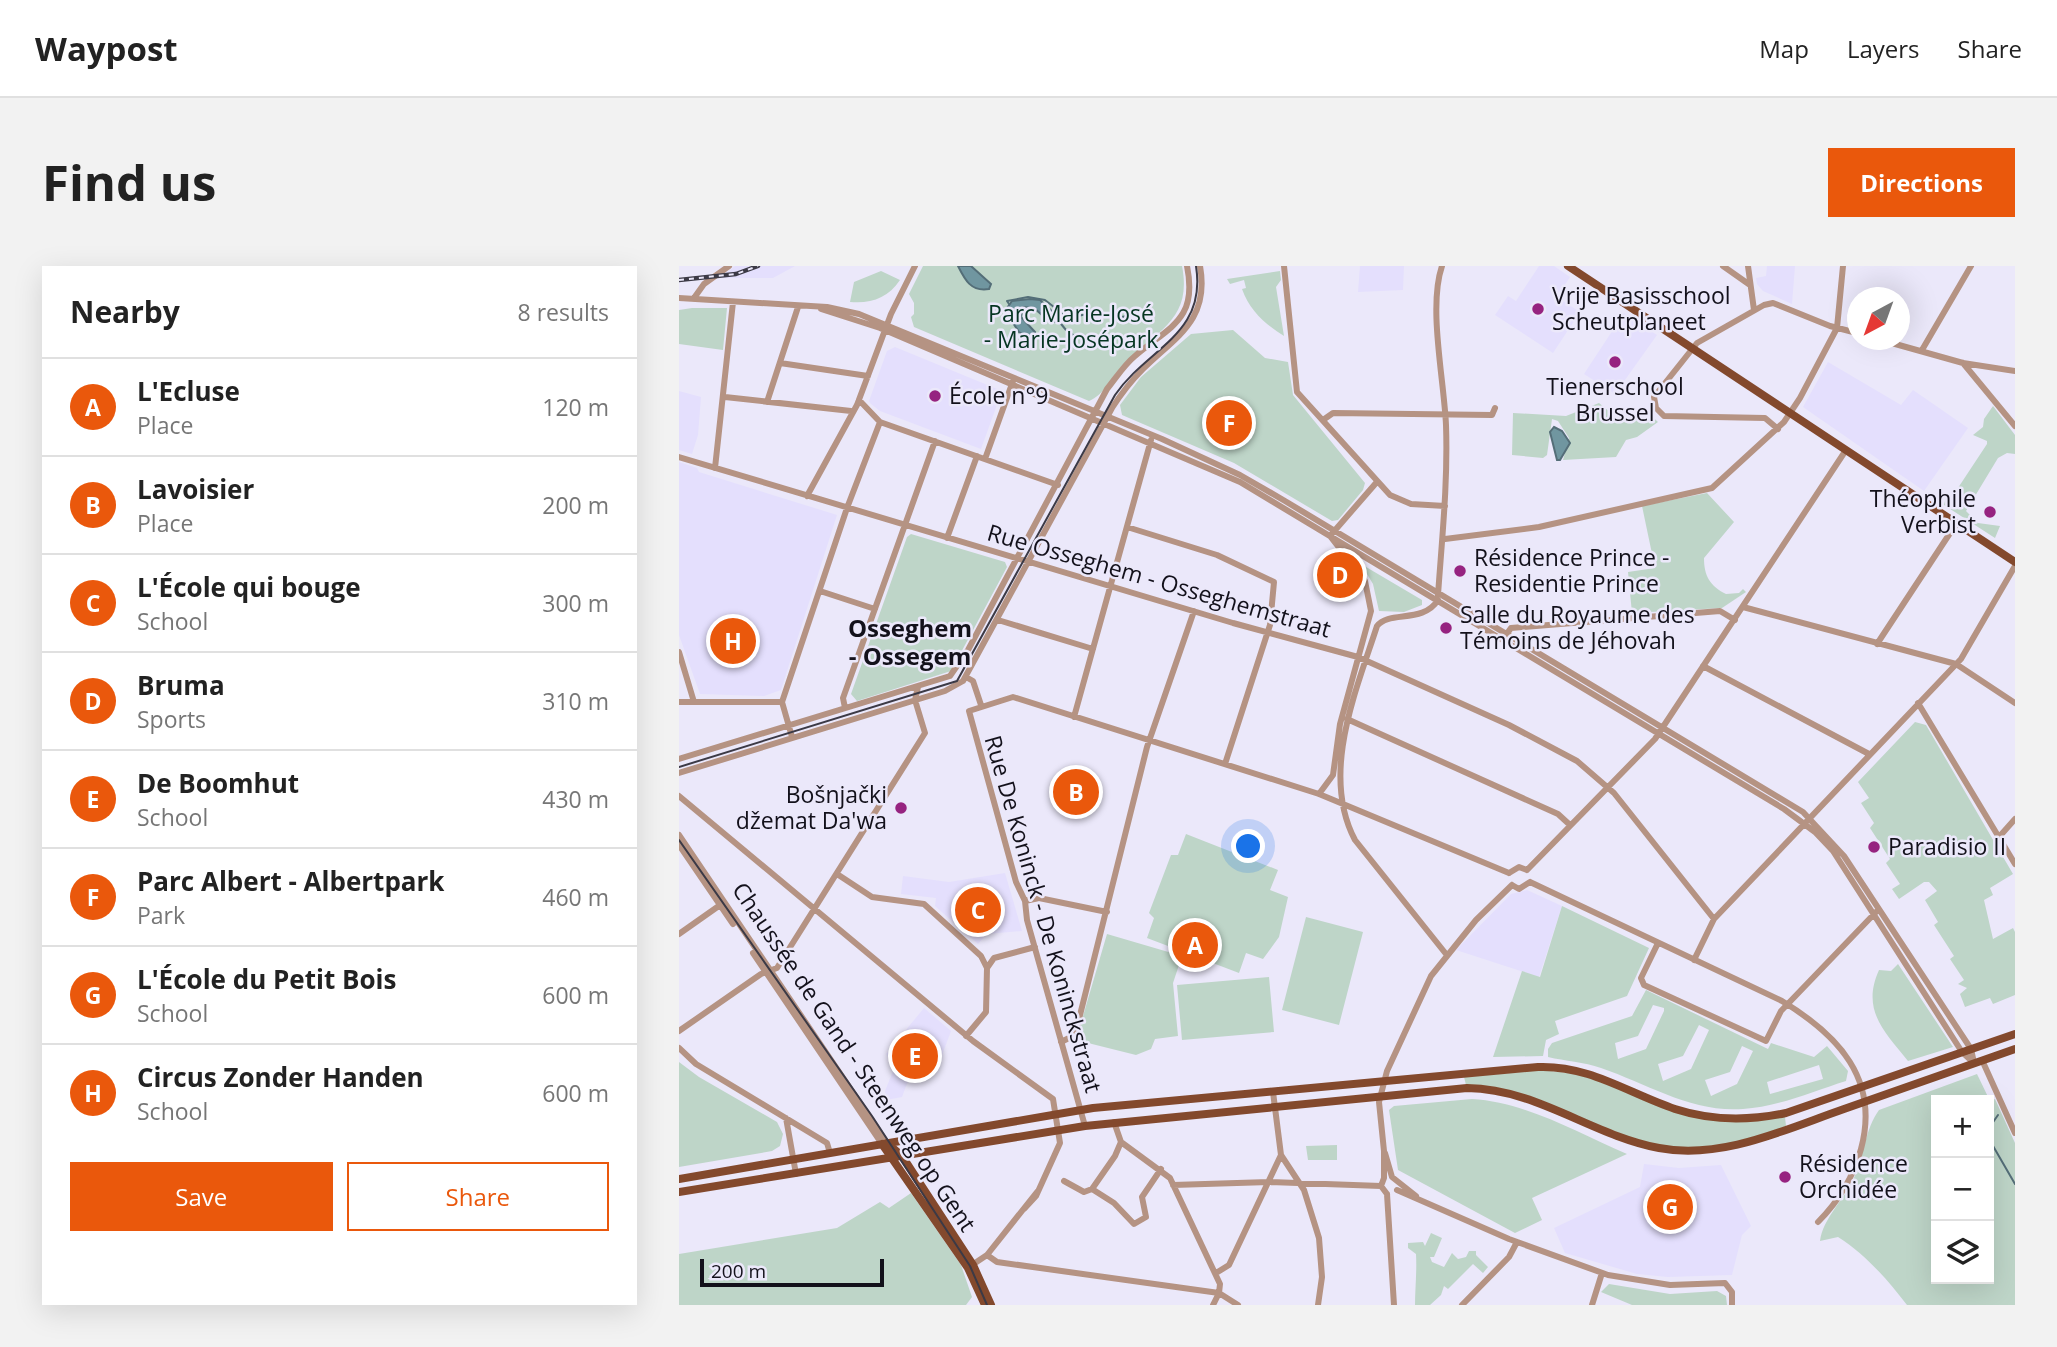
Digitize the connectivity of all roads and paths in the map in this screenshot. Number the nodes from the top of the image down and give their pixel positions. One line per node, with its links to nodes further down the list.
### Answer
1 (729, 266): 13 (street)
2 (915, 266): 18 (street)
3 (1187, 266): 36 (street)
4 (1200, 266): 37 (street)
5 (1285, 266): 38 (street)
6 (1442, 266): 35 (street)
7 (1568, 266): 22 (main road)
8 (1723, 266): 12 (street)
9 (1748, 266): 12 (street)
10 (1843, 266): 19 (street)
11 (1971, 266): 23 (street)
12 (1750, 285): 17 (street)
13 (694, 298): 14 (street); 15 (street)
14 (679, 299)
15 (733, 302): 16 (street); 29 (street)
16 (798, 307): 18 (street); 24 (street)
17 (1755, 310): 19 (street); 22 (street)
18 (886, 327): 27 (street); 28 (street)
19 (1837, 328): 20 (street); 34 (street)
20 (1847, 330)
21 (1910, 347): 23 (street)
22 (1692, 348): 34 (main road); 41 (street)
23 (1922, 350): 25 (street)
24 (780, 363): 27 (street); 31 (street)
25 (1963, 363): 26 (street); 40 (street)
26 (2015, 371)
27 (868, 376): 30 (street)
28 (1013, 381): 36 (street); 47 (street)
29 (725, 397): 31 (street); 48 (street)
30 (859, 400): 33 (street); 39 (street)
31 (767, 402): 33 (street)
32 (1495, 408): 35 (street)
33 (851, 411): 51 (street)
34 (1790, 413): 41 (street); 44 (main road)
35 (1445, 414): 38 (street); 52 (street)
36 (1095, 415): 37 (street); 50 (street)
37 (1106, 419): 42 (street); 61 (street)
38 (1324, 421): 49 (street)
39 (880, 422): 43 (street); 53 (street)
40 (2015, 426)
41 (1778, 429): 59 (street)
42 (1152, 438): 56 (street); 57 (street)
43 (935, 441): 45 (street); 55 (street)
44 (1846, 450): 54 (main road); 66 (street)
45 (977, 456): 47 (street); 58 (street)
46 (679, 457): 48 (street, Rue Osseghem - Osseghemstraat)
47 (985, 458): 50 (street)
48 (715, 468): 51 (street, Rue Osseghem - Osseghemstraat)
49 (1376, 483): 52 (street); 57 (street)
50 (1058, 485): 60 (street)
51 (807, 496): 53 (street, Rue Osseghem - Osseghemstraat)
52 (1445, 506): 59 (street)
53 (847, 508): 55 (street, Rue Osseghem - Osseghemstraat); 64 (street)
54 (1956, 524): 62 (main road); 75 (street)
55 (905, 525): 58 (street, Rue Osseghem - Osseghemstraat); 67 (street)
56 (1127, 527): 63 (street); 73 (street)
57 (1332, 533): 65 (street); 69 (street)
58 (947, 538): 60 (street, Rue Osseghem - Osseghemstraat)
59 (1445, 539): 65 (street)
60 (1018, 559): 61 (street, Rue Osseghem - Osseghemstraat); 82 (street)
61 (1028, 562): 63 (street, Rue Osseghem - Osseghemstraat); 71 (street)
62 (2015, 564): 80 (street)
63 (1110, 586): 68 (street, Rue Osseghem - Osseghemstraat); 76 (street)
64 (820, 591): 67 (street); 88 (street)
65 (1438, 596): 70 (street); 74 (street)
66 (1743, 607): 72 (street); 75 (street)
67 (875, 609): 92 (street)
68 (1194, 611): 73 (street, Rue Osseghem - Osseghemstraat); 98 (street)
69 (1371, 611): 70 (street); 78 (street)
70 (1384, 619): 79 (street)
71 (998, 620): 76 (street); 83 (street)
72 (1735, 620): 74 (street); 81 (street)
73 (1268, 632): 78 (street, Rue Osseghem - Osseghemstraat); 101 (street)
74 (1505, 636): 96 (street)
75 (1877, 644): 80 (street)
76 (1093, 649): 93 (street)
77 (679, 652): 87 (street)
78 (1359, 657): 79 (street, Rue Osseghem - Osseghemstraat); 94 (street)
79 (1366, 660): 94 (street); 103 (street, Rue Osseghem - Osseghemstraat)
80 (1956, 664): 89 (street); 90 (street)
81 (1703, 666): 96 (street); 99 (street)
82 (950, 676): 83 (street); 84 (street)
83 (964, 679): 85 (street); 91 (street)
84 (918, 687): 85 (street); 92 (street)
85 (915, 700): 97 (street); 116 (street)
86 (679, 702): 87 (street)
87 (694, 702): 88 (street)
88 (782, 702): 95 (street)
89 (1918, 703): 99 (street); 111 (street)
90 (2015, 703)
91 (981, 705): 93 (street); 119 (street, Rue De Koninck - De Koninckstraat)
92 (845, 708): 95 (street)
93 (1074, 717): 98 (street)
94 (1345, 718): 104 (street); 106 (street); 109 (street)
95 (788, 725): 97 (street); 100 (street)
96 (1661, 730): 103 (street); 108 (street)
97 (792, 737): 102 (street)
98 (1149, 741): 101 (street); 123 (street)
99 (1869, 754): 108 (street)
100 (679, 759)
101 (1225, 764): 104 (street)
102 (679, 773)
103 (1608, 786): 109 (street); 124 (street, Rue Osseghem - Osseghemstraat)
104 (1319, 794): 106 (street)
105 (679, 796): 121 (street)
106 (1345, 803): 115 (street); 128 (street)
107 (2015, 819): 111 (street)
108 (1807, 821): 122 (street); 124 (street)
109 (1570, 825): 114 (street)
110 (679, 835): 120 (street, Chaussée de Gand - Steenweg op Gent)
111 (1999, 837): 113 (street)
112 (679, 845): 120 (street, Chaussée de Gand - Steenweg op Gent)
113 (2015, 864)
114 (1527, 870): 115 (street); 117 (street)
115 (1509, 873): 118 (street)
116 (837, 874): 121 (street); 129 (street)
117 (1530, 882): 118 (street); 126 (street)
118 (1512, 886): 128 (street)
119 (1025, 901): 123 (street); 127 (street, Rue De Koninck - De Koninckstraat)
120 (723, 903): 125 (street); 133 (street, Chaussée de Gand - Steenweg op Gent)
121 (815, 908): 133 (street); 137 (street)
122 (1876, 911): 134 (street); 141 (street)
123 (1107, 912): 138 (street)
124 (1714, 919): 131 (street)
125 (679, 934)
126 (1658, 943): 131 (street); 134 (street)
127 (1035, 947): 130 (street); 138 (street, Rue De Koninck - De Koninckstraat)
128 (1446, 954): 143 (street)
129 (981, 956): 130 (street); 132 (street)
130 (994, 958): 132 (street)
131 (1694, 960): 134 (street)
132 (986, 968): 137 (street)
133 (768, 971): 135 (street); 159 (street, Chaussée de Gand - Steenweg op Gent)
134 (1787, 1004): 144 (street)
135 (679, 1031)
136 (2015, 1034): 141 (main road)
137 (966, 1036): 150 (street)
138 (1061, 1042): 149 (street, Rue De Koninck - De Koninckstraat)
139 (679, 1048): 151 (street)
140 (2015, 1049): 142 (main road)
141 (1967, 1050): 142 (street); 144 (main road)
142 (1978, 1062): 147 (main road); 157 (street)
143 (1384, 1081): 144 (main road); 145 (main road); 146 (street)
144 (1863, 1087): 147 (street)
145 (1273, 1092): 148 (street); 149 (main road)
146 (1380, 1096): 147 (main road); 148 (main road); 168 (street)
147 (1865, 1101): 179 (street)
148 (1275, 1106): 152 (main road); 161 (street)
149 (1080, 1110): 150 (main road); 154 (street, Rue De Koninck - De Koninckstraat)
150 (1056, 1114): 155 (street); 159 (main road)
151 (786, 1118): 153 (street); 156 (street)
152 (1114, 1122): 154 (main road); 158 (street)
153 (797, 1126): 156 (street); 160 (street)
154 (1085, 1126): 155 (main road)
155 (1058, 1130): 162 (main road); 165 (street)
156 (790, 1133): 163 (street)
157 (2015, 1133)
158 (1121, 1142): 164 (street); 176 (street)
159 (885, 1143): 160 (main road); 162 (main road, Chaussée de Gand - Steenweg op Gent)
160 (829, 1153): 163 (main road)
161 (1281, 1155): 171 (street); 172 (street)
162 (898, 1157): 166 (main road); 182 (main road, Chaussée de Gand - Steenweg op Gent)
163 (792, 1160): 166 (street); 169 (main road)
164 (1161, 1169): 173 (street); 176 (street)
165 (1047, 1173): 167 (street); 181 (street)
166 (796, 1174): 177 (main road)
167 (1055, 1177)
168 (1388, 1178): 174 (street); 175 (street)
169 (679, 1179)
170 (1064, 1181): 176 (street)
171 (1269, 1182): 172 (street); 173 (street); 183 (street)
172 (1299, 1183): 174 (street); 190 (street)
173 (1173, 1185): 183 (street)
174 (1381, 1186): 178 (street)
175 (1398, 1187): 178 (street); 180 (street)
176 (1092, 1189)
177 (679, 1192)
178 (1387, 1194): 191 (street)
179 (1818, 1222)
180 (1517, 1242): 184 (street); 192 (street)
181 (987, 1255): 182 (street); 185 (street)
182 (970, 1266): 186 (main road, Chaussée de Gand - Steenweg op Gent); 187 (main road, Chaussée de Gand - Steenweg op Gent)
183 (1216, 1273): 185 (street)
184 (1602, 1273): 193 (street); 194 (street)
185 (1219, 1293): 188 (street); 189 (street)
186 (985, 1305)
187 (991, 1305)
188 (1213, 1305)
189 (1238, 1305)
190 (1318, 1305)
191 (1394, 1305)
192 (1462, 1305)
193 (1592, 1305)
194 (1732, 1305)

